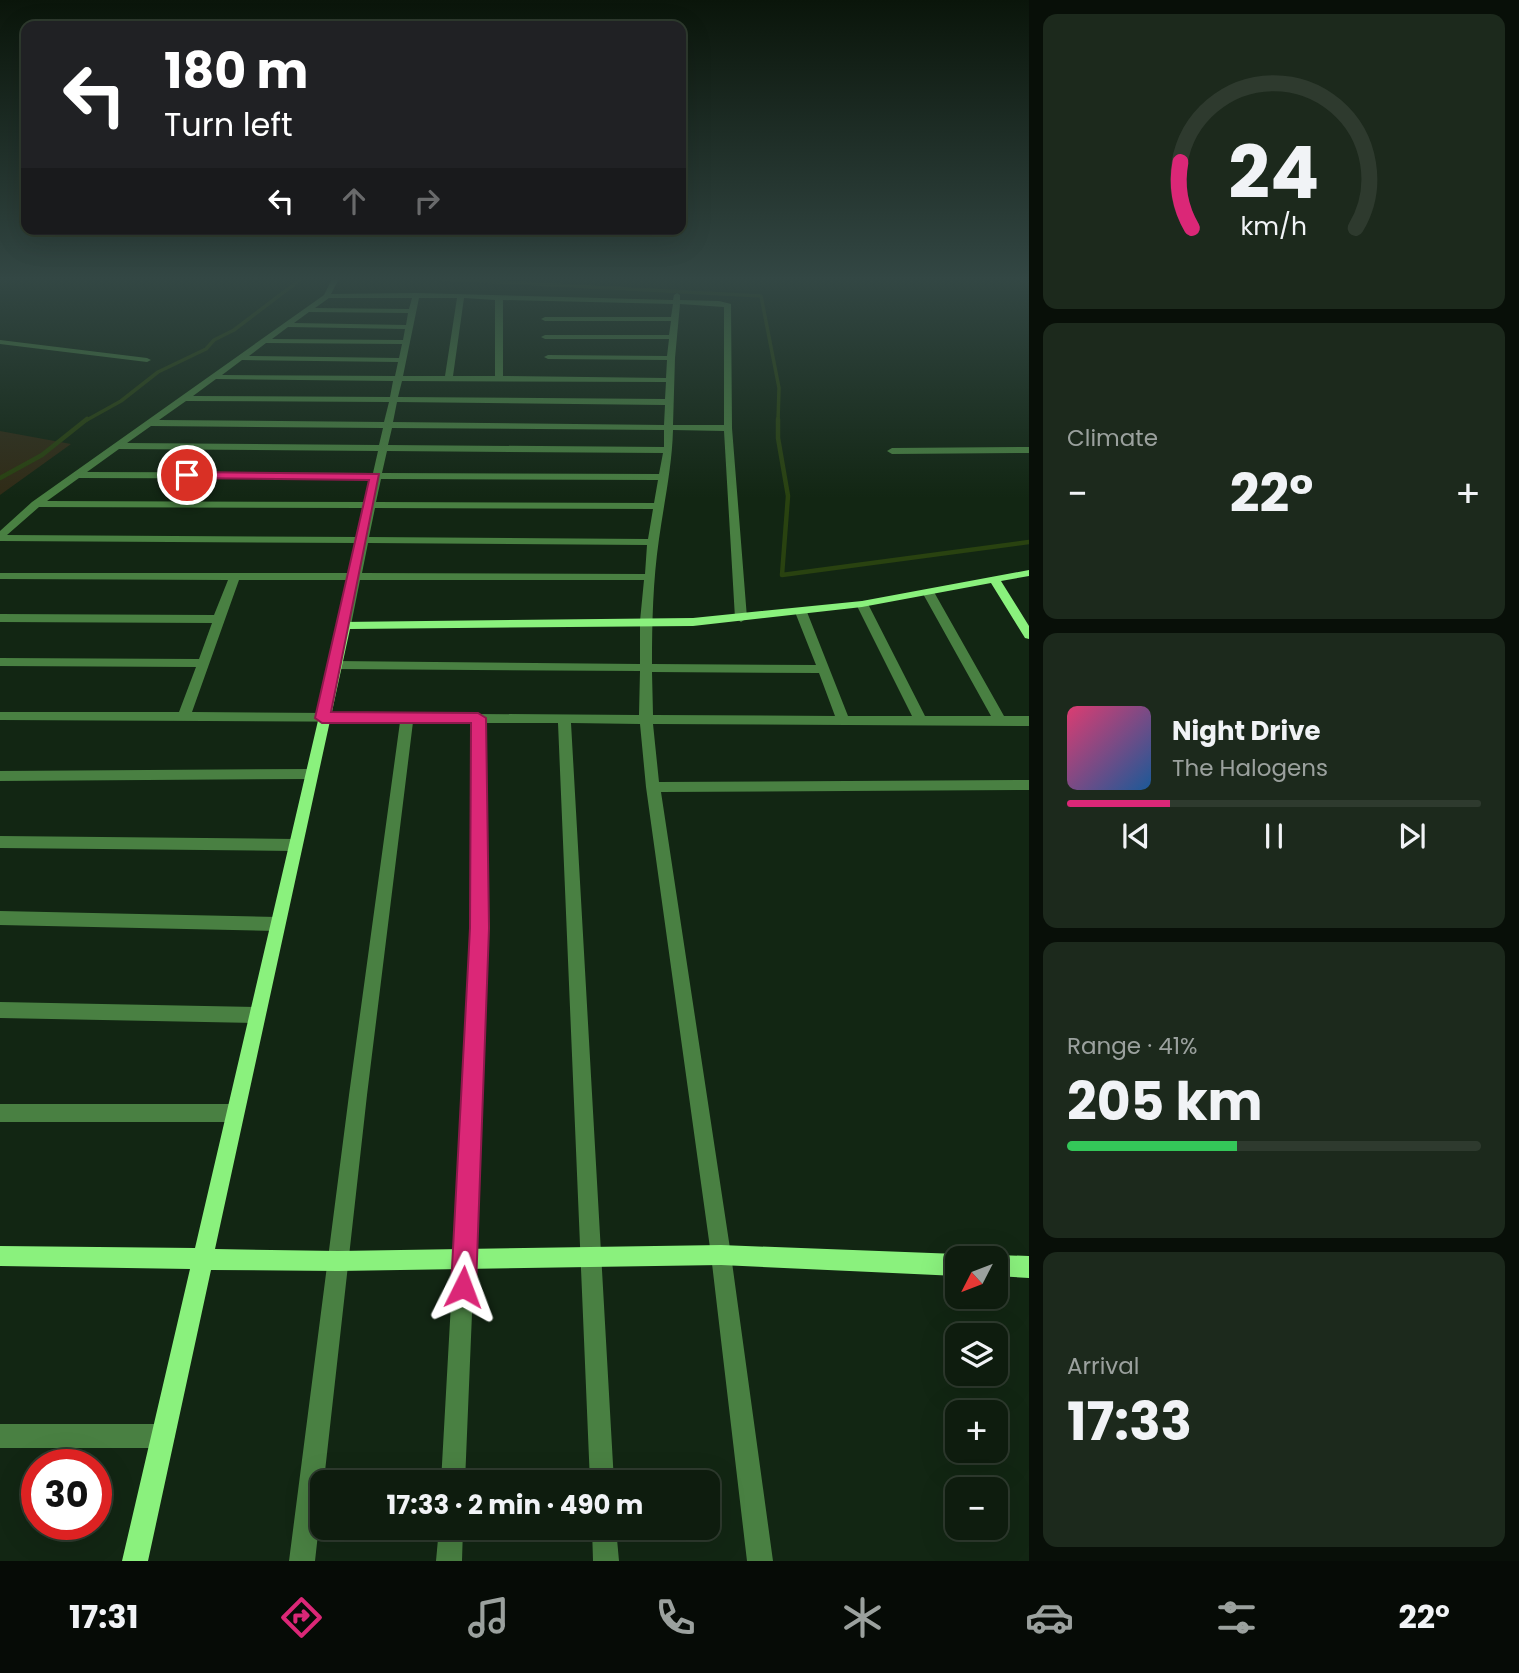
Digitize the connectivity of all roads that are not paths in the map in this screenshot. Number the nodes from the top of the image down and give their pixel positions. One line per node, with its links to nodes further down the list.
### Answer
1 (80, 352): 13 (street)
2 (251, 352): 10 (street)
3 (403, 352): 12 (street)
4 (453, 352): 17 (street)
5 (499, 352): 16 (street)
6 (547, 352): 9 (street)
7 (672, 352): 11 (street)
8 (728, 352): 26 (street)
9 (548, 357): 11 (street); 18 (street)
10 (243, 358): 12 (street); 14 (street)
11 (671, 358): 19 (street)
12 (401, 359): 15 (street)
13 (147, 360)
14 (216, 377): 15 (street); 20 (street)
15 (397, 377): 17 (street); 21 (street)
16 (499, 377): 17 (street); 18 (street)
17 (449, 378)
18 (545, 379): 19 (street)
19 (669, 380): 22 (street)
20 (183, 398): 21 (street); 23 (street)
21 (393, 400): 22 (street); 24 (street)
22 (670, 402): 25 (street)
23 (149, 423): 24 (street); 27 (street)
24 (387, 424): 25 (street); 28 (street)
25 (669, 426): 26 (street); 29 (street)
26 (728, 428): 51 (street)
27 (118, 446): 28 (street); 32 (street)
28 (382, 449): 29 (street); 33 (street)
29 (667, 450): 34 (street)
30 (1029, 450): 31 (street)
31 (892, 451)
32 (80, 475): 33 (street); 35 (street)
33 (376, 477): 34 (street); 37 (street)
34 (663, 477): 36 (street)
35 (36, 504): 37 (street); 38 (street)
36 (658, 506): 37 (street); 40 (street)
37 (369, 507): 39 (street)
38 (0, 537): 39 (street)
39 (361, 541): 40 (street); 45 (street)
40 (653, 542): 44 (street)
41 (1029, 573): 46 (street)
42 (0, 576): 43 (street)
43 (234, 577): 45 (street); 52 (street)
44 (651, 577): 45 (street); 53 (street)
45 (353, 578): 54 (street)
46 (994, 579): 47 (street); 55 (street)
47 (928, 592): 48 (street); 70 (street)
48 (862, 604): 49 (street); 69 (street)
49 (801, 612): 51 (street); 60 (street)
50 (0, 618): 52 (street)
51 (741, 618): 53 (street)
52 (220, 619): 57 (street)
53 (646, 621): 54 (street); 59 (street)
54 (345, 625): 58 (street)
55 (1029, 635)
56 (0, 662): 57 (street)
57 (204, 663): 62 (street)
58 (334, 665): 59 (street); 63 (street)
59 (646, 666): 60 (street); 68 (street)
60 (824, 669): 67 (street)
61 (0, 716): 62 (street)
62 (184, 717): 63 (street)
63 (322, 718): 64 (street); 72 (street)
64 (407, 718): 65 (street); 89 (street)
65 (478, 718): 66 (street); 87 (street)
66 (564, 719): 68 (street); 88 (street)
67 (843, 719): 68 (street); 69 (street)
68 (646, 720): 75 (street)
69 (921, 720): 70 (street)
70 (1000, 721): 71 (street)
71 (1029, 721)
72 (310, 774): 73 (street); 77 (street)
73 (0, 776)
74 (1029, 785): 75 (street)
75 (653, 787): 84 (street)
76 (0, 842): 77 (street)
77 (294, 845): 79 (street)
78 (0, 918): 79 (street)
79 (276, 924): 81 (street)
80 (0, 1010): 81 (street)
81 (256, 1015): 83 (street)
82 (0, 1113): 83 (street)
83 (234, 1113): 86 (street)
84 (721, 1255): 88 (street); 90 (street); 103 (street)
85 (0, 1256): 86 (street)
86 (202, 1259): 89 (street); 94 (street)
87 (465, 1259): 88 (street); 89 (street); 95 (street)
88 (591, 1259): 96 (street)
89 (338, 1261): 100 (street)
90 (945, 1264)
91 (1008, 1266): 92 (street)
92 (1029, 1267)
93 (0, 1436): 94 (street)
94 (163, 1436): 99 (street)
95 (454, 1470)
96 (601, 1470)
97 (450, 1540): 101 (street)
98 (605, 1540): 102 (street)
99 (135, 1561)
100 (302, 1561)
101 (449, 1561)
102 (606, 1561)
103 (760, 1561)

